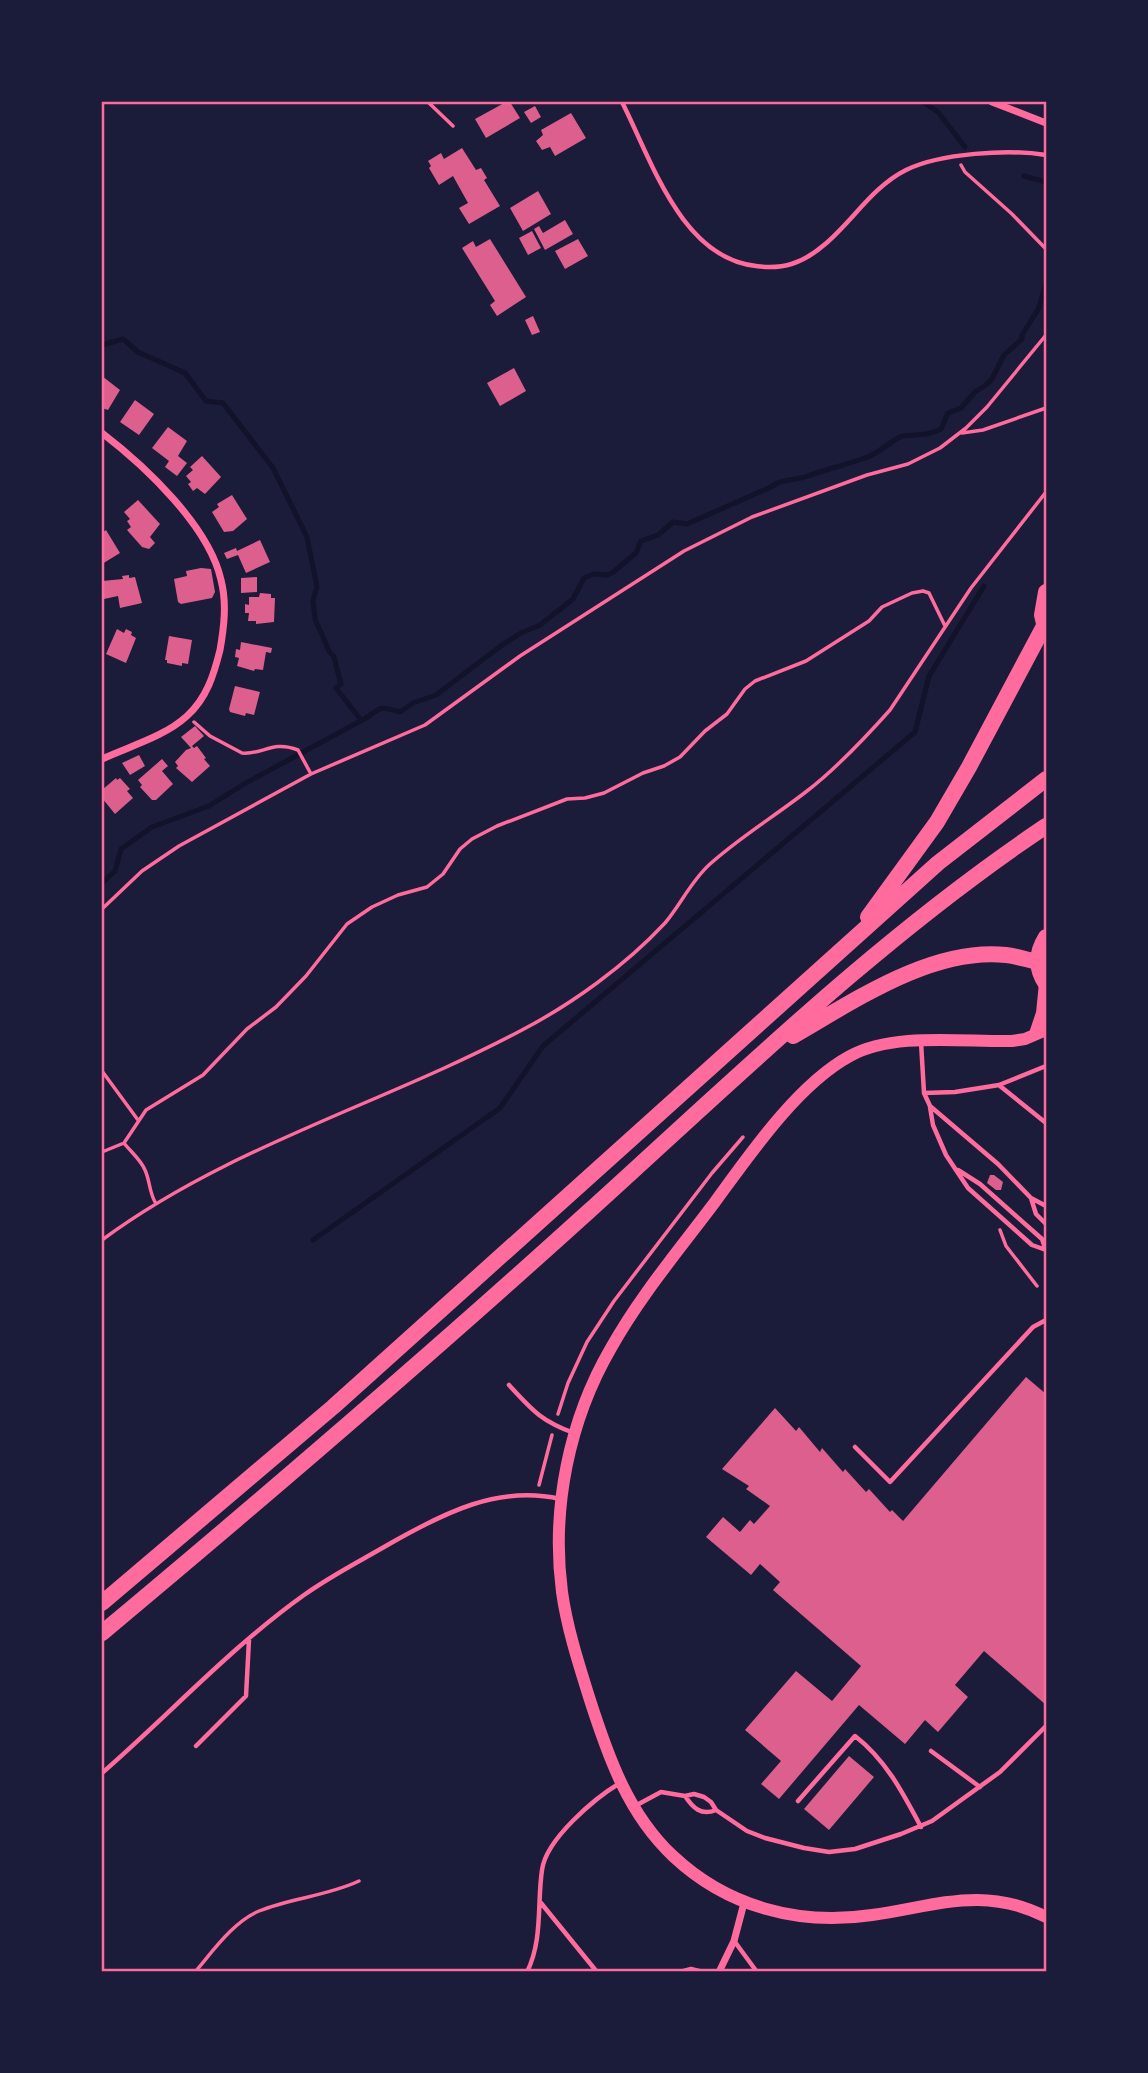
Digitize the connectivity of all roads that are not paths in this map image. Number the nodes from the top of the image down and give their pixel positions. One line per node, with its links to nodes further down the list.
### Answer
1 (622, 102): 4 (lane)
2 (992, 102): 3 (street)
3 (1046, 123)
4 (1046, 155)
5 (102, 433): 8 (street)
6 (1046, 592): 7 (highway)
7 (1045, 629): 12 (highway)
8 (102, 759)
9 (1046, 779): 12 (highway)
10 (1046, 827): 17 (highway)
11 (1046, 937): 13 (highway)
12 (850, 941): 33 (highway)
13 (1038, 962): 14 (highway); 17 (highway)
14 (1046, 983): 15 (street)
15 (1041, 1032): 16 (street)
16 (921, 1041): 20 (lane); 30 (street)
17 (767, 1050): 34 (highway)
18 (1046, 1066): 19 (lane)
19 (999, 1085): 20 (lane); 22 (lane)
20 (924, 1093): 21 (lane)
21 (930, 1106): 23 (lane); 24 (lane)
22 (1046, 1123)
23 (957, 1170): 27 (lane); 27 (lane)
24 (1031, 1198): 25 (lane); 26 (lane)
25 (1046, 1206)
26 (1046, 1224)
27 (1046, 1249)
28 (1046, 1320): 31 (lane)
29 (509, 1385): 30 (lane)
30 (575, 1433): 32 (street)
31 (855, 1447)
32 (561, 1499): 35 (lane); 40 (street)
33 (102, 1604)
34 (102, 1633)
35 (250, 1639): 37 (lane); 39 (lane)
36 (1046, 1726): 41 (lane)
37 (196, 1746)
38 (931, 1751): 41 (lane)
39 (102, 1773)
40 (621, 1782): 44 (street); 47 (lane)
41 (980, 1787): 46 (lane)
42 (685, 1796): 44 (lane); 45 (lane); 45 (lane)
43 (798, 1801): 46 (lane)
44 (634, 1807): 48 (street)
45 (716, 1810): 46 (lane)
46 (921, 1827)
47 (541, 1903): 51 (lane); 52 (lane)
48 (744, 1903): 49 (street); 50 (street)
49 (1046, 1917)
50 (734, 1941): 55 (street); 56 (lane)
51 (527, 1972)
52 (597, 1972)
53 (680, 1972): 54 (lane)
54 (703, 1972)
55 (719, 1972)
56 (757, 1972)

